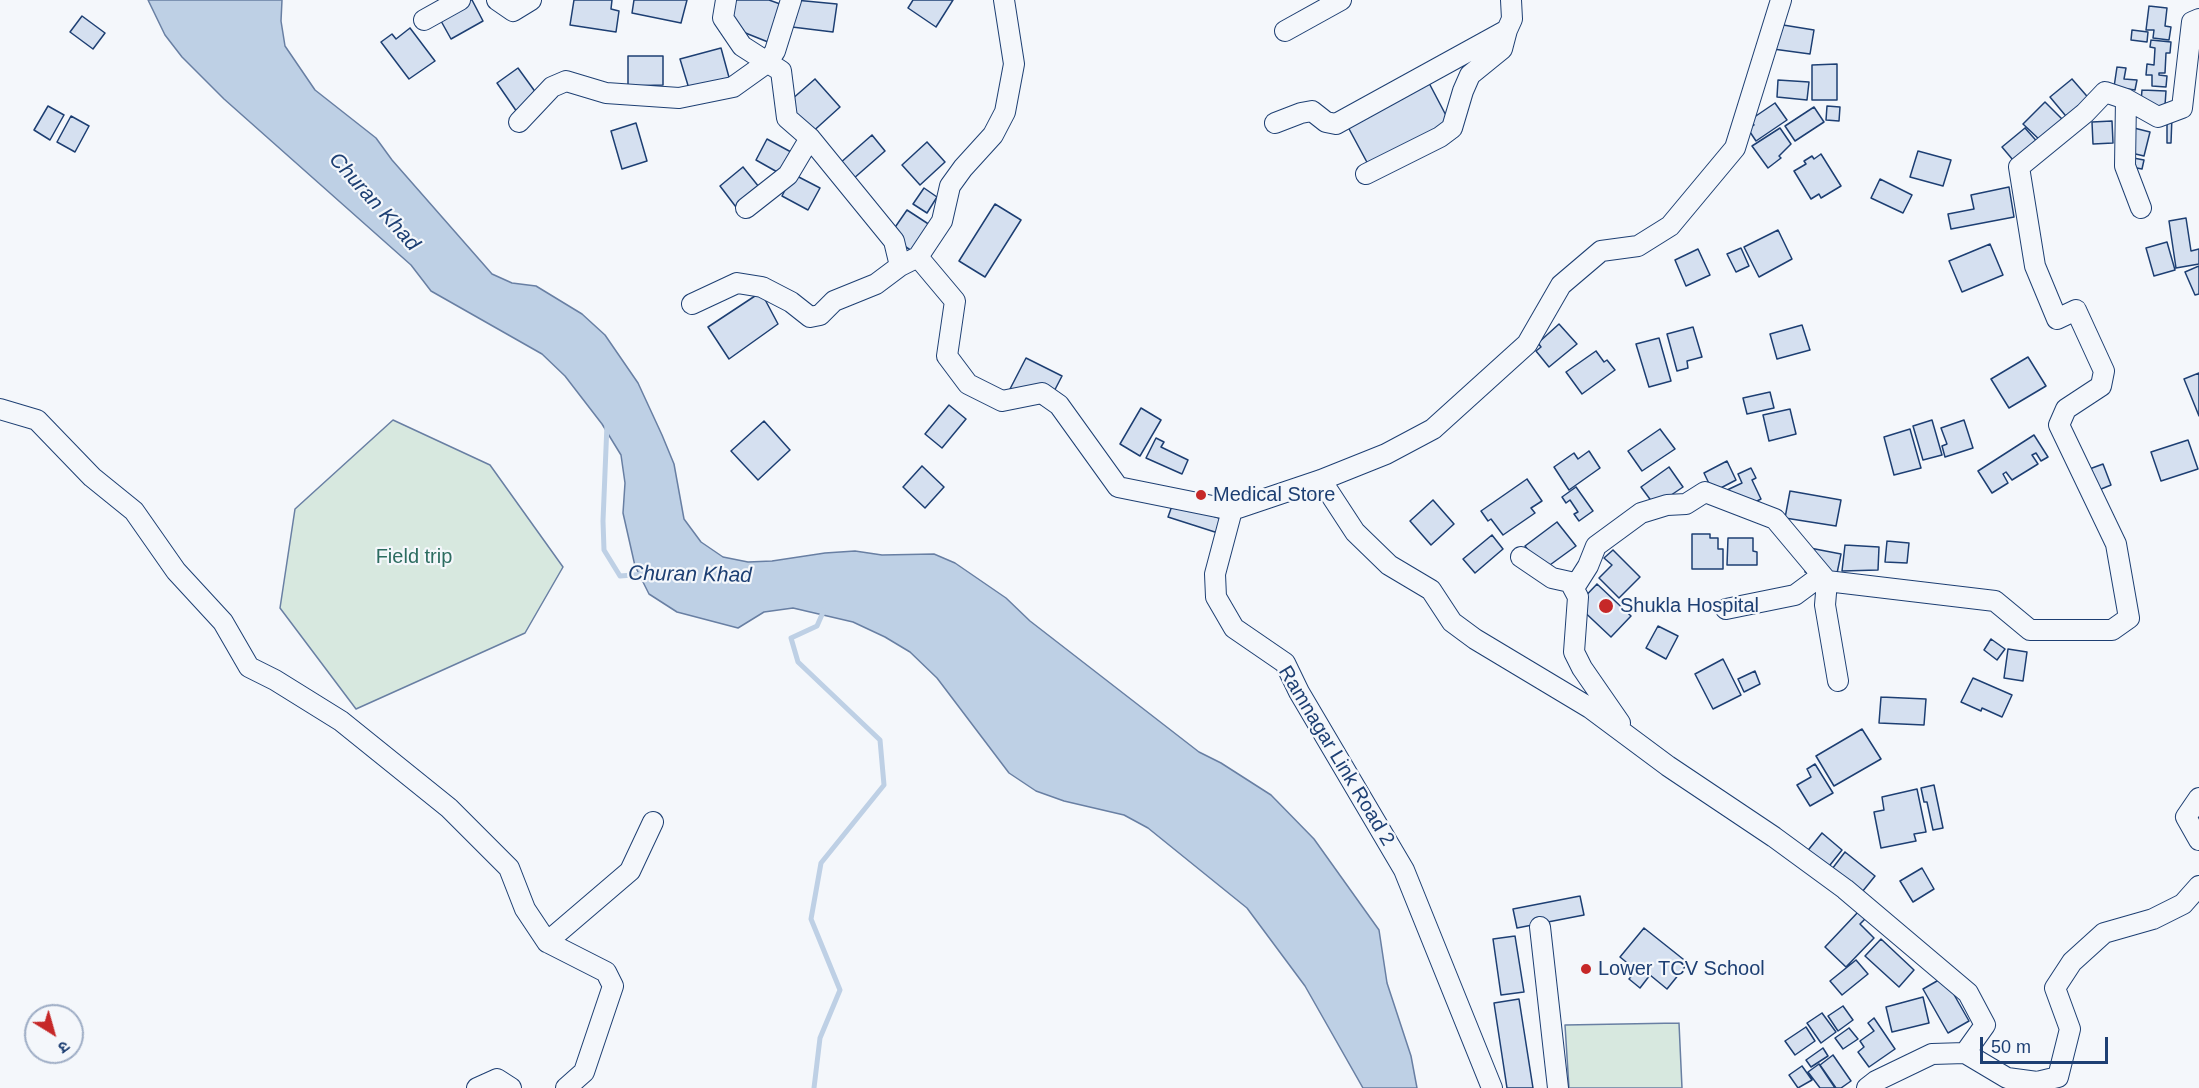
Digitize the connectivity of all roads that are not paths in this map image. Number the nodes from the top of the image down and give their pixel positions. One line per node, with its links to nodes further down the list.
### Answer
1 (460, 0): 11 (street)
2 (496, 0): 3 (street)
3 (531, 0)
4 (726, 0): 14 (street)
5 (791, 0): 14 (street)
6 (1005, 0): 22 (street)
7 (1341, 0): 13 (street)
8 (1510, 0): 12 (street)
9 (1781, 0): 26 (street)
10 (2199, 19): 15 (street)
11 (424, 20)
12 (1507, 30): 17 (street); 19 (street)
13 (1285, 31)
14 (768, 62): 16 (street); 18 (street)
15 (2126, 99): 21 (street); 29 (street)
16 (519, 122)
17 (1275, 123)
18 (810, 138): 20 (street); 23 (street)
19 (1366, 174)
20 (746, 208)
21 (2141, 208)
22 (918, 257): 23 (street); 27 (street)
23 (900, 267): 24 (street)
24 (692, 304)
25 (0, 409): 39 (street)
26 (1321, 480): 27 (street); 33 (street)
27 (1232, 510): 45 (street, Ramnagar Link Road 2)
28 (1521, 557): 30 (street)
29 (1825, 578): 30 (street); 31 (street); 32 (street)
30 (1574, 588): 33 (street)
31 (1726, 609)
32 (1838, 681)
33 (1634, 741): 40 (street)
34 (2199, 798): 36 (street)
35 (653, 822): 39 (street)
36 (2199, 840)
37 (2199, 886): 41 (street)
38 (1540, 927): 46 (street)
39 (547, 942): 44 (street)
40 (1965, 1053): 41 (street); 47 (street)
41 (2033, 1085)
42 (477, 1088): 43 (street)
43 (511, 1088)
44 (566, 1088)
45 (1492, 1088)
46 (1558, 1088)
47 (1867, 1088)

